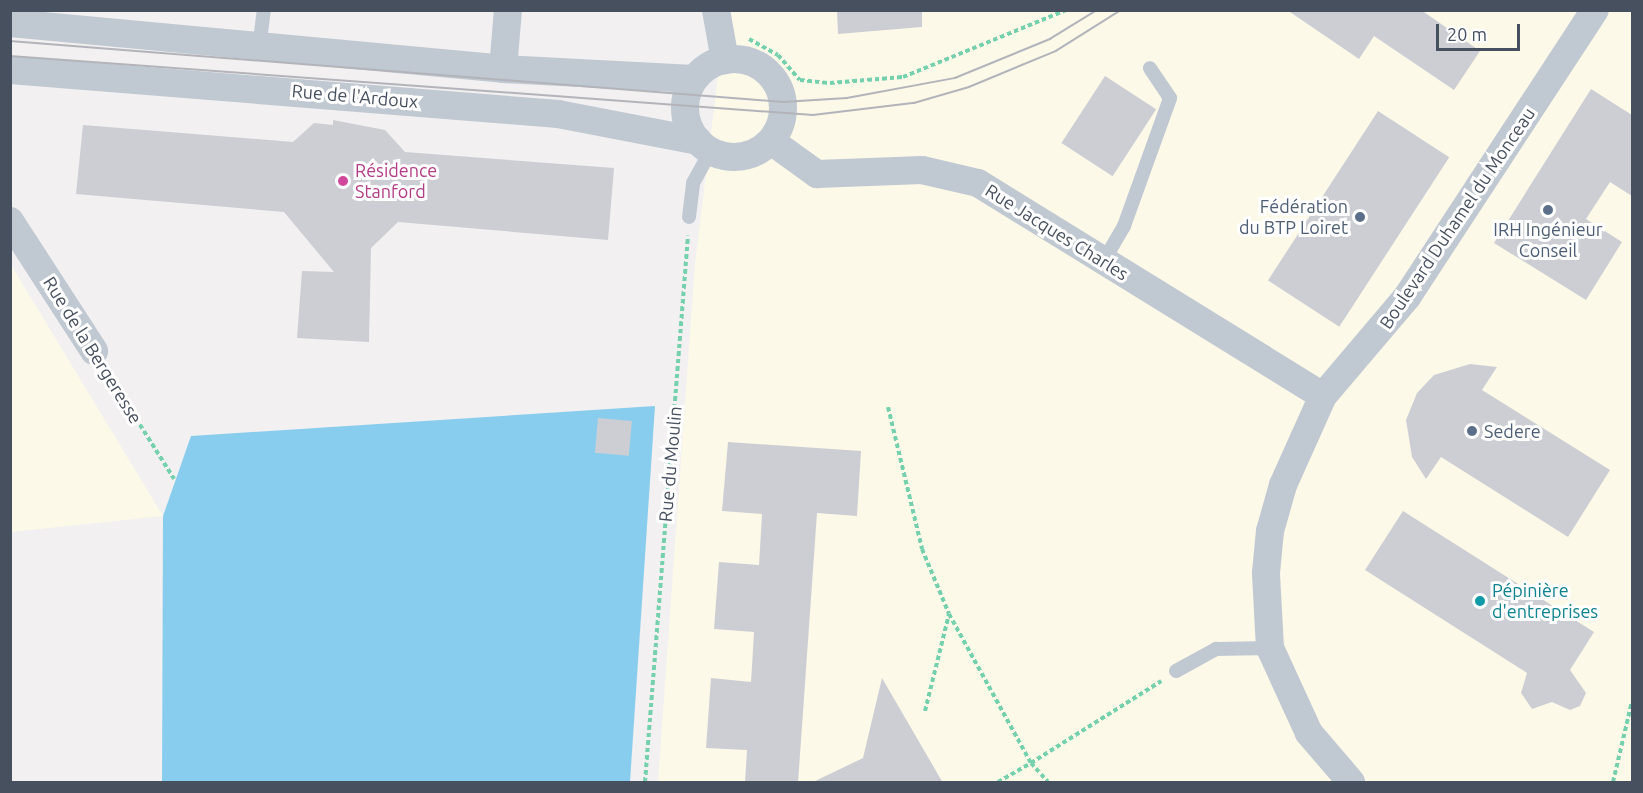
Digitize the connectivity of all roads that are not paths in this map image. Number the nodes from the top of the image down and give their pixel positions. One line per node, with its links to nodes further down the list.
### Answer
1 (264, 10): 6 (lane)
2 (508, 10): 9 (street)
3 (716, 10): 7 (street)
4 (1595, 10): 18 (street, Boulevard Duhamel du Monceau)
5 (10, 23): 6 (street)
6 (259, 49): 9 (street)
7 (724, 49): 11 (street); 12 (street)
8 (1150, 68): 16 (lane)
9 (503, 69): 11 (street)
10 (10, 70): 13 (street, Rue de l'Ardoux)
11 (694, 79): 13 (street)
12 (771, 141): 13 (street); 16 (street, Rue Jacques Charles)
13 (705, 146): 14 (lane)
14 (689, 217)
15 (10, 221): 17 (street, Rue de la Bergeresse)
16 (1103, 262): 18 (street, Rue Jacques Charles)
17 (94, 351)
18 (1323, 396): 19 (street, Boulevard Duhamel du Monceau)
19 (1270, 648): 20 (lane); 21 (street, Boulevard Duhamel du Monceau)
20 (1176, 671)
21 (1351, 783)

